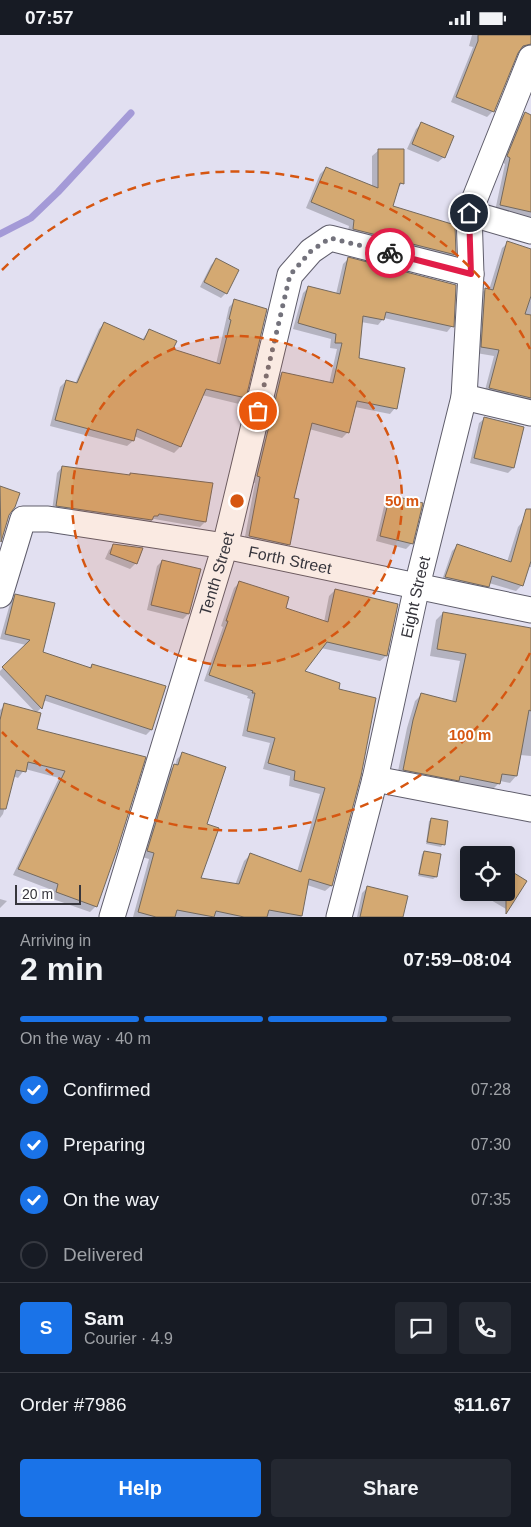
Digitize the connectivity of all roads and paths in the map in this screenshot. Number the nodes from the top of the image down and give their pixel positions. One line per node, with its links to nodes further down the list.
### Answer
1 (531, 57): 2 (street)
2 (469, 213): 3 (street); 4 (street, Eight Street)
3 (531, 231)
4 (471, 274): 5 (street, Eight Street); 7 (street, Tenth Street)
5 (464, 397): 6 (street); 8 (street, Eight Street)
6 (531, 413)
7 (226, 547): 8 (street, Forth Street); 9 (street, Forth Street); 13 (street, Tenth Street)
8 (417, 586): 10 (street, Forth Street); 11 (street, Eight Street)
9 (0, 595)
10 (531, 610)
11 (374, 779): 12 (street); 14 (street, Eight Street)
12 (531, 809)
13 (112, 917)
14 (339, 917)

